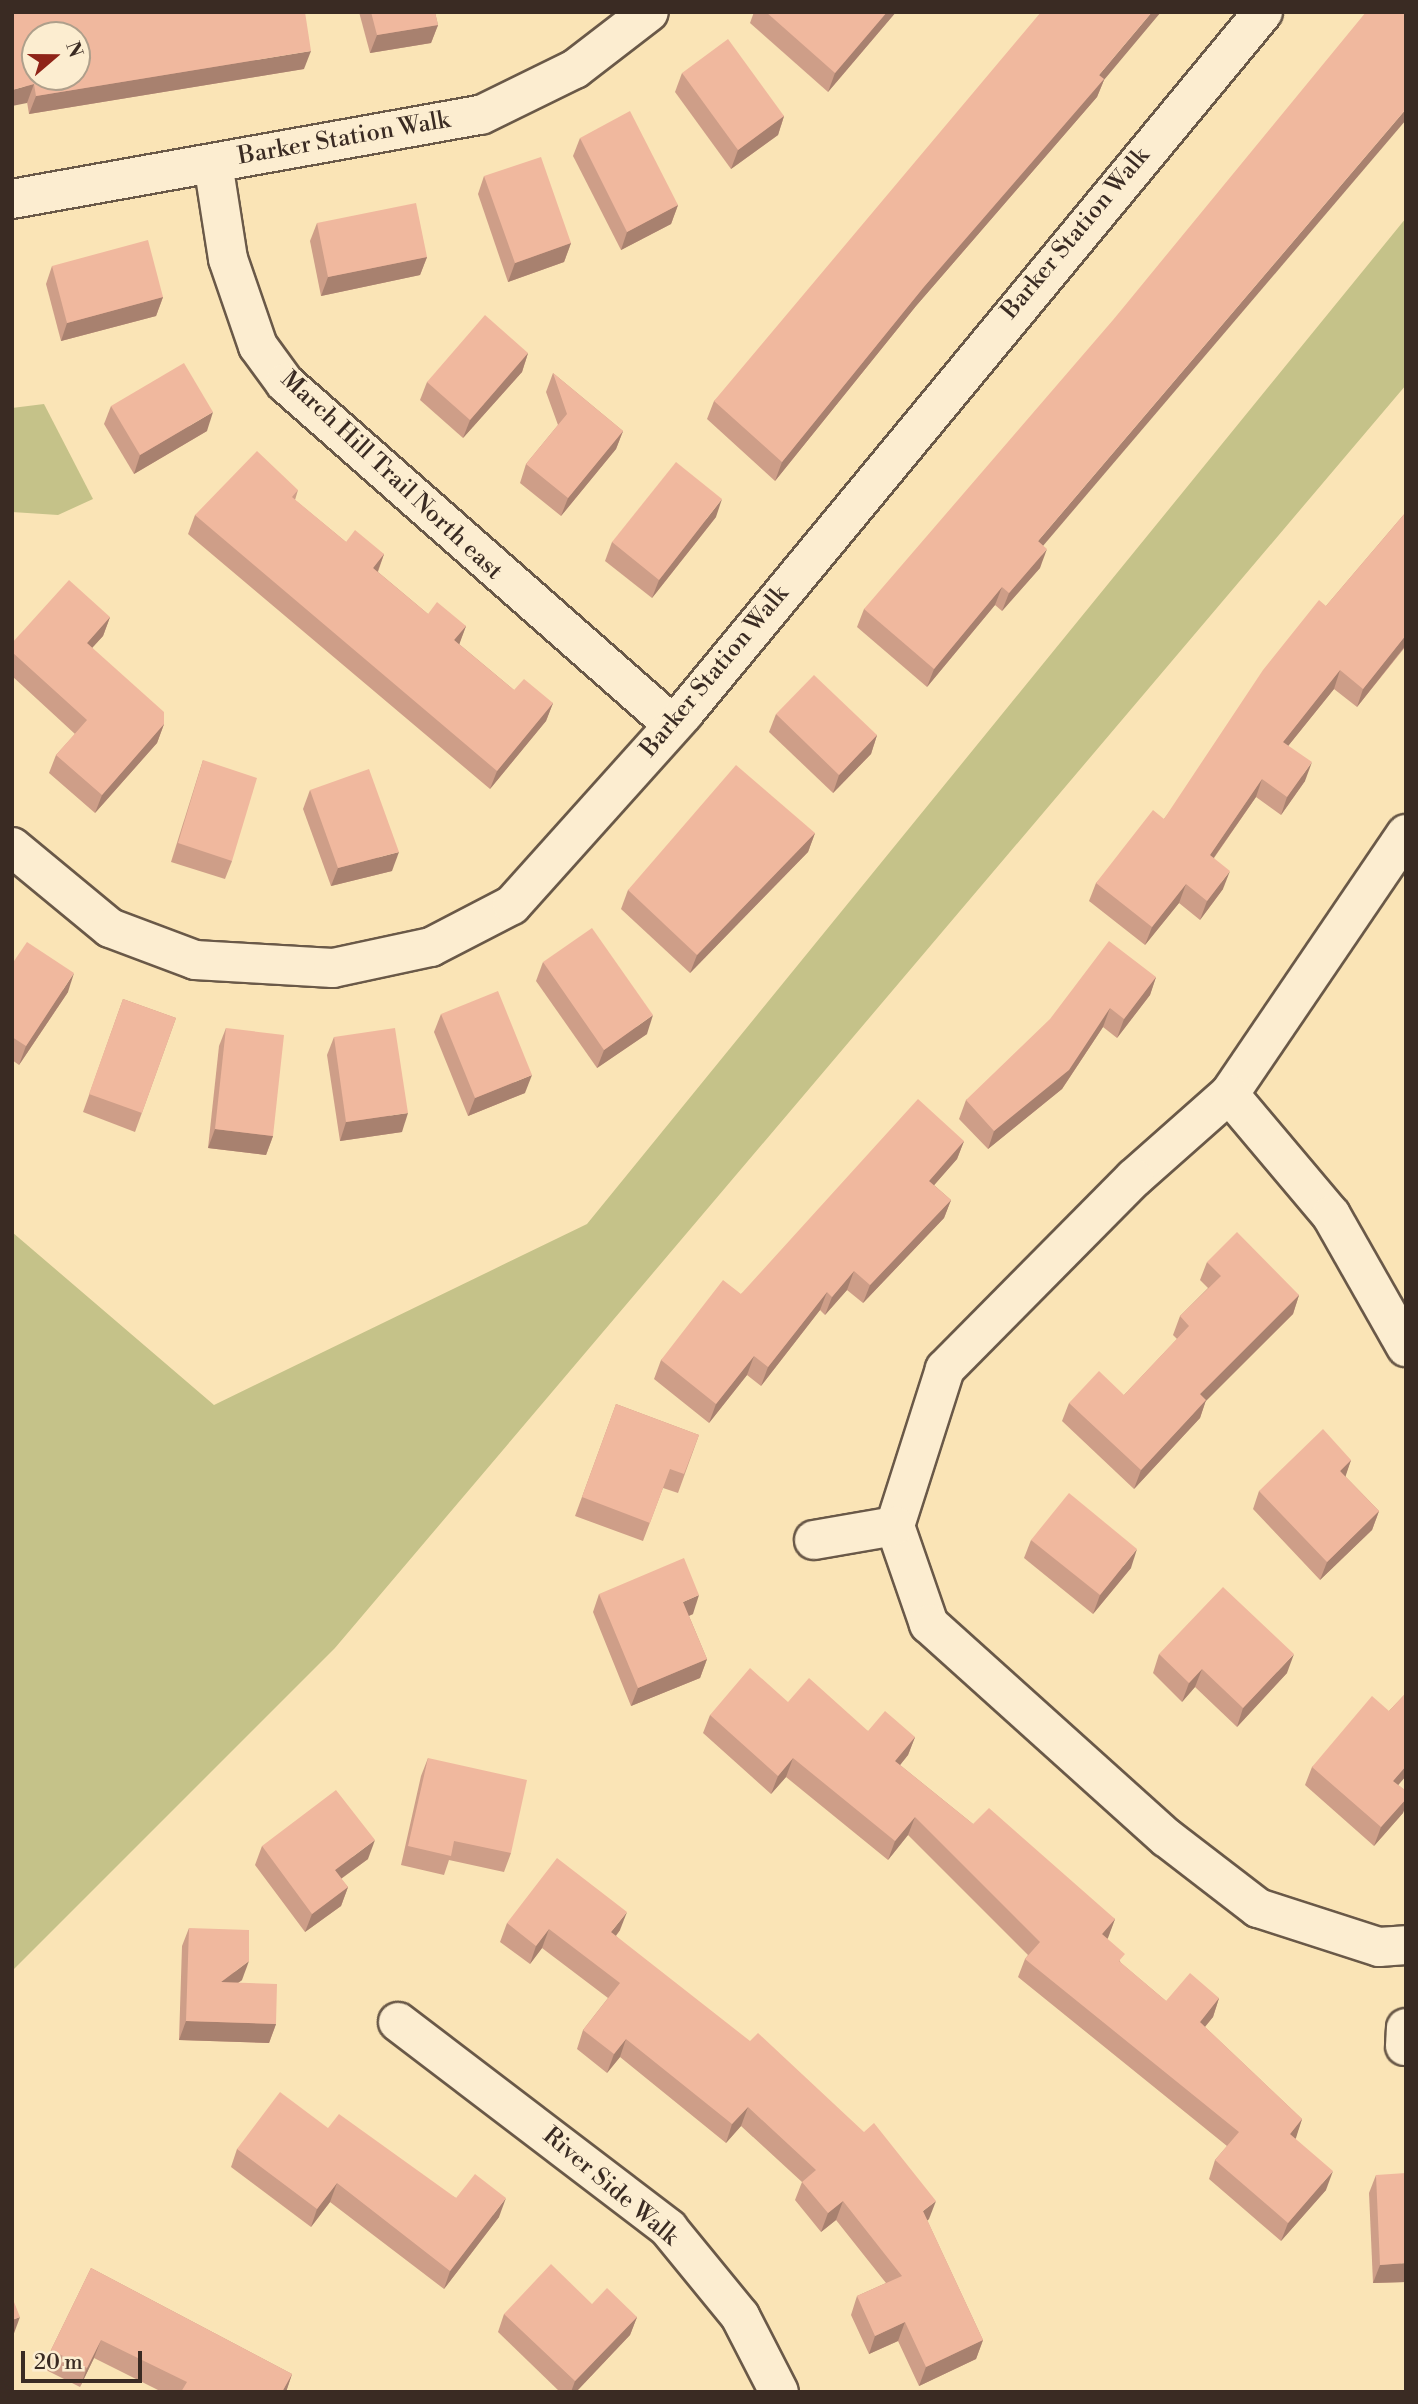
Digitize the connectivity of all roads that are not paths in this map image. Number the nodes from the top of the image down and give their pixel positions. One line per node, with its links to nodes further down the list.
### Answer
1 (649, 12): 3 (street, Barker Station Walk)
2 (1263, 12): 5 (street, Barker Station Walk)
3 (213, 163): 4 (street, Barker Station Walk); 5 (street, March Hill Trail North east)
4 (12, 199)
5 (673, 725): 7 (street, Barker Station Walk)
6 (1406, 834): 8 (street)
7 (12, 847)
8 (1229, 1094): 9 (street); 10 (street)
9 (1406, 1347)
10 (895, 1526): 11 (street); 12 (street)
11 (814, 1540)
12 (1406, 1945)
13 (398, 2022): 14 (street, River Side Walk)
14 (779, 2392)

